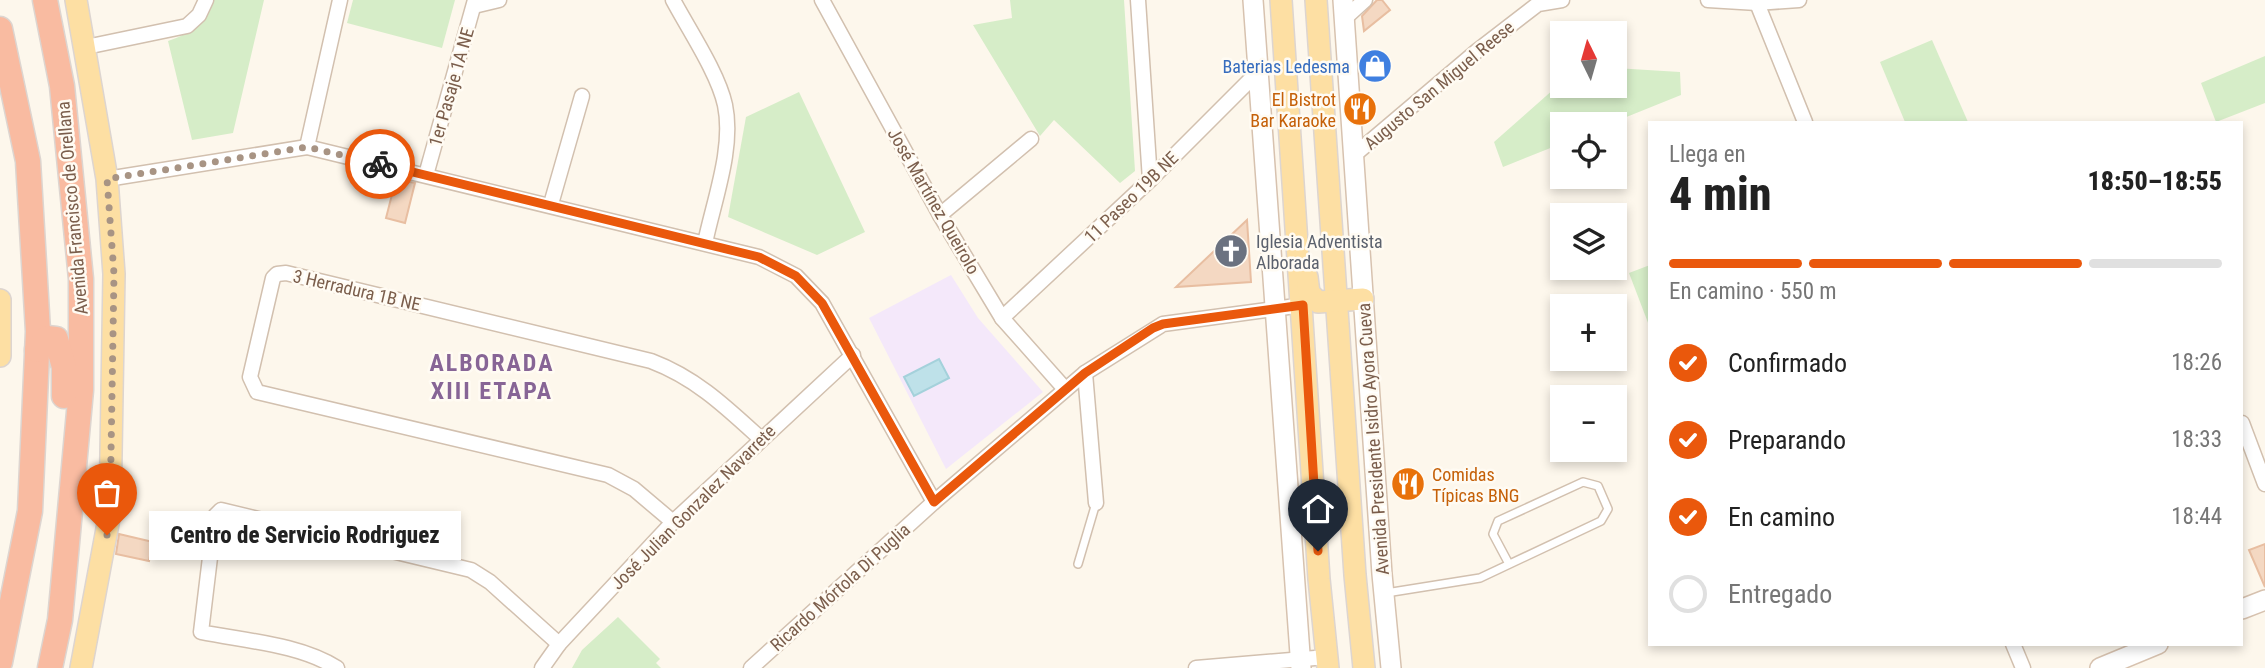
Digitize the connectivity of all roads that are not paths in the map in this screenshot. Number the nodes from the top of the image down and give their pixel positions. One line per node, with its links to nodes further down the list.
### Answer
1 (46, 0): 49 (highway, Avenida Francisco de Orellana)
2 (76, 0): 21 (main road, Avenida Francisco de Orellana)
3 (206, 0): 21 (street)
4 (340, 0): 26 (street)
5 (499, 0): 17 (street)
6 (673, 0): 34 (street)
7 (822, 0): 32 (street, José Martínez Queirolo)
8 (1138, 0): 30 (street)
9 (1253, 0): 22 (main road)
10 (1281, 0): 33 (main road)
11 (1316, 0): 37 (main road, Avenida Presidente Isidro Ayora Cueva)
12 (1364, 0): 19 (street)
13 (1562, 0): 16 (street, Augusto San Miguel Reese)
14 (1708, 0): 18 (street)
15 (1799, 0): 18 (street)
16 (1538, 2): 27 (street, Augusto San Miguel Reese)
17 (474, 3): 28 (street, 1er Pasaje 1A NE)
18 (1757, 3): 24 (street)
19 (1343, 9): 27 (main road, Avenida Presidente Isidro Ayora Cueva)
20 (0, 29): 42 (highway)
21 (86, 47): 29 (main road, Avenida Francisco de Orellana)
22 (1258, 72): 30 (street, 11 Paseo 19B NE); 39 (main road)
23 (582, 96): 31 (street)
24 (1805, 121)
25 (1031, 139): 32 (street)
26 (307, 147): 28 (street); 29 (street)
27 (1353, 156): 35 (main road, Avenida Presidente Isidro Ayora Cueva)
28 (426, 175): 31 (street)
29 (107, 179): 66 (main road, Avenida Francisco de Orellana)
30 (1150, 180): 40 (street, 11 Paseo 19B NE)
31 (551, 204): 34 (street)
32 (940, 215): 40 (street, José Martínez Queirolo)
33 (1298, 238): 37 (main road); 38 (main road)
34 (705, 243): 43 (street)
35 (1363, 299): 37 (main road); 56 (main road, Avenida Presidente Isidro Ayora Cueva)
36 (0, 300): 41 (main road)
37 (1336, 302): 71 (main road, Avenida Presidente Isidro Ayora Cueva)
38 (1303, 305): 39 (street); 63 (main road)
39 (1273, 308): 45 (street, Ricardo Mórtola Di Puglia); 64 (main road)
40 (1002, 318): 46 (street, José Martínez Queirolo)
41 (1, 326): 44 (main road)
42 (37, 350): 49 (highway); 62 (highway)
43 (853, 355): 48 (street, José Julian Gonzalez Navarrete); 51 (street)
44 (0, 356)
45 (1085, 373): 46 (street, Ricardo Mórtola Di Puglia); 52 (street)
46 (1065, 389): 51 (street, Ricardo Mórtola Di Puglia)
47 (2243, 427): 50 (street)
48 (761, 439): 53 (street, José Julian Gonzalez Navarrete); 53 (street, 3 Herradura 1B NE)
49 (74, 473): 65 (highway, Avenida Francisco de Orellana)
50 (2265, 484)
51 (934, 502): 69 (street, Ricardo Mórtola Di Puglia)
52 (1096, 503): 54 (lane)
53 (673, 522): 59 (street, José Julian Gonzalez Navarrete)
54 (1078, 564)
55 (1509, 564): 55 (lane); 56 (lane)
56 (1384, 593): 72 (main road, Avenida Presidente Isidro Ayora Cueva)
57 (2265, 600): 58 (main road)
58 (2243, 609)
59 (559, 644): 67 (street); 68 (street, José Julian Gonzalez Navarrete)
60 (2014, 646): 73 (street)
61 (2153, 646): 74 (main road)
62 (0, 662)
63 (1327, 663): 64 (street)
64 (1301, 664): 70 (street)
65 (50, 668)
66 (80, 668)
67 (337, 668)
68 (542, 668)
69 (751, 668)
70 (1196, 668)
71 (1364, 668)
72 (1391, 668)
73 (2023, 668)
74 (2100, 668)

